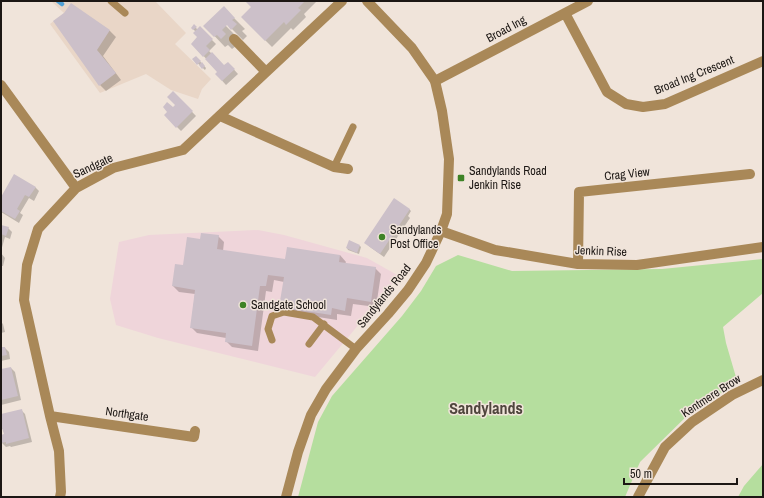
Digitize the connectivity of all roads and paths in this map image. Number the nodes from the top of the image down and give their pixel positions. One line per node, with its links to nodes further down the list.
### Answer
1 (111, 1): 5 (lane)
2 (342, 1): 9 (street, Sandgate)
3 (367, 1): 10 (street, Sandylands Road)
4 (588, 1): 6 (street, Broad Ing)
5 (126, 13)
6 (565, 13): 8 (street, Broad Ing Crescent); 10 (street, Broad Ing)
7 (234, 39): 9 (street)
8 (763, 61)
9 (266, 72): 12 (street, Sandgate)
10 (435, 81): 18 (street, Sandylands Road)
11 (1, 85): 17 (street)
12 (220, 116): 14 (street); 17 (street, Sandgate)
13 (353, 127): 14 (lane)
14 (334, 167): 15 (street)
15 (348, 169)
16 (750, 174): 20 (street, Crag View)
17 (76, 188): 26 (street, Sandgate)
18 (441, 231): 20 (street, Jenkin Rise); 24 (street, Sandylands Road)
19 (763, 247): 20 (street, Jenkin Rise)
20 (578, 264)
21 (324, 324): 22 (lane); 23 (lane); 24 (lane)
22 (272, 340)
23 (309, 344)
24 (356, 349): 29 (street, Sandylands Road)
25 (763, 380): 30 (street, Kentmere Brow)
26 (50, 416): 27 (street, Northgate); 28 (street, Sandgate)
27 (195, 431)
28 (60, 497)
29 (286, 497)
30 (638, 497)

